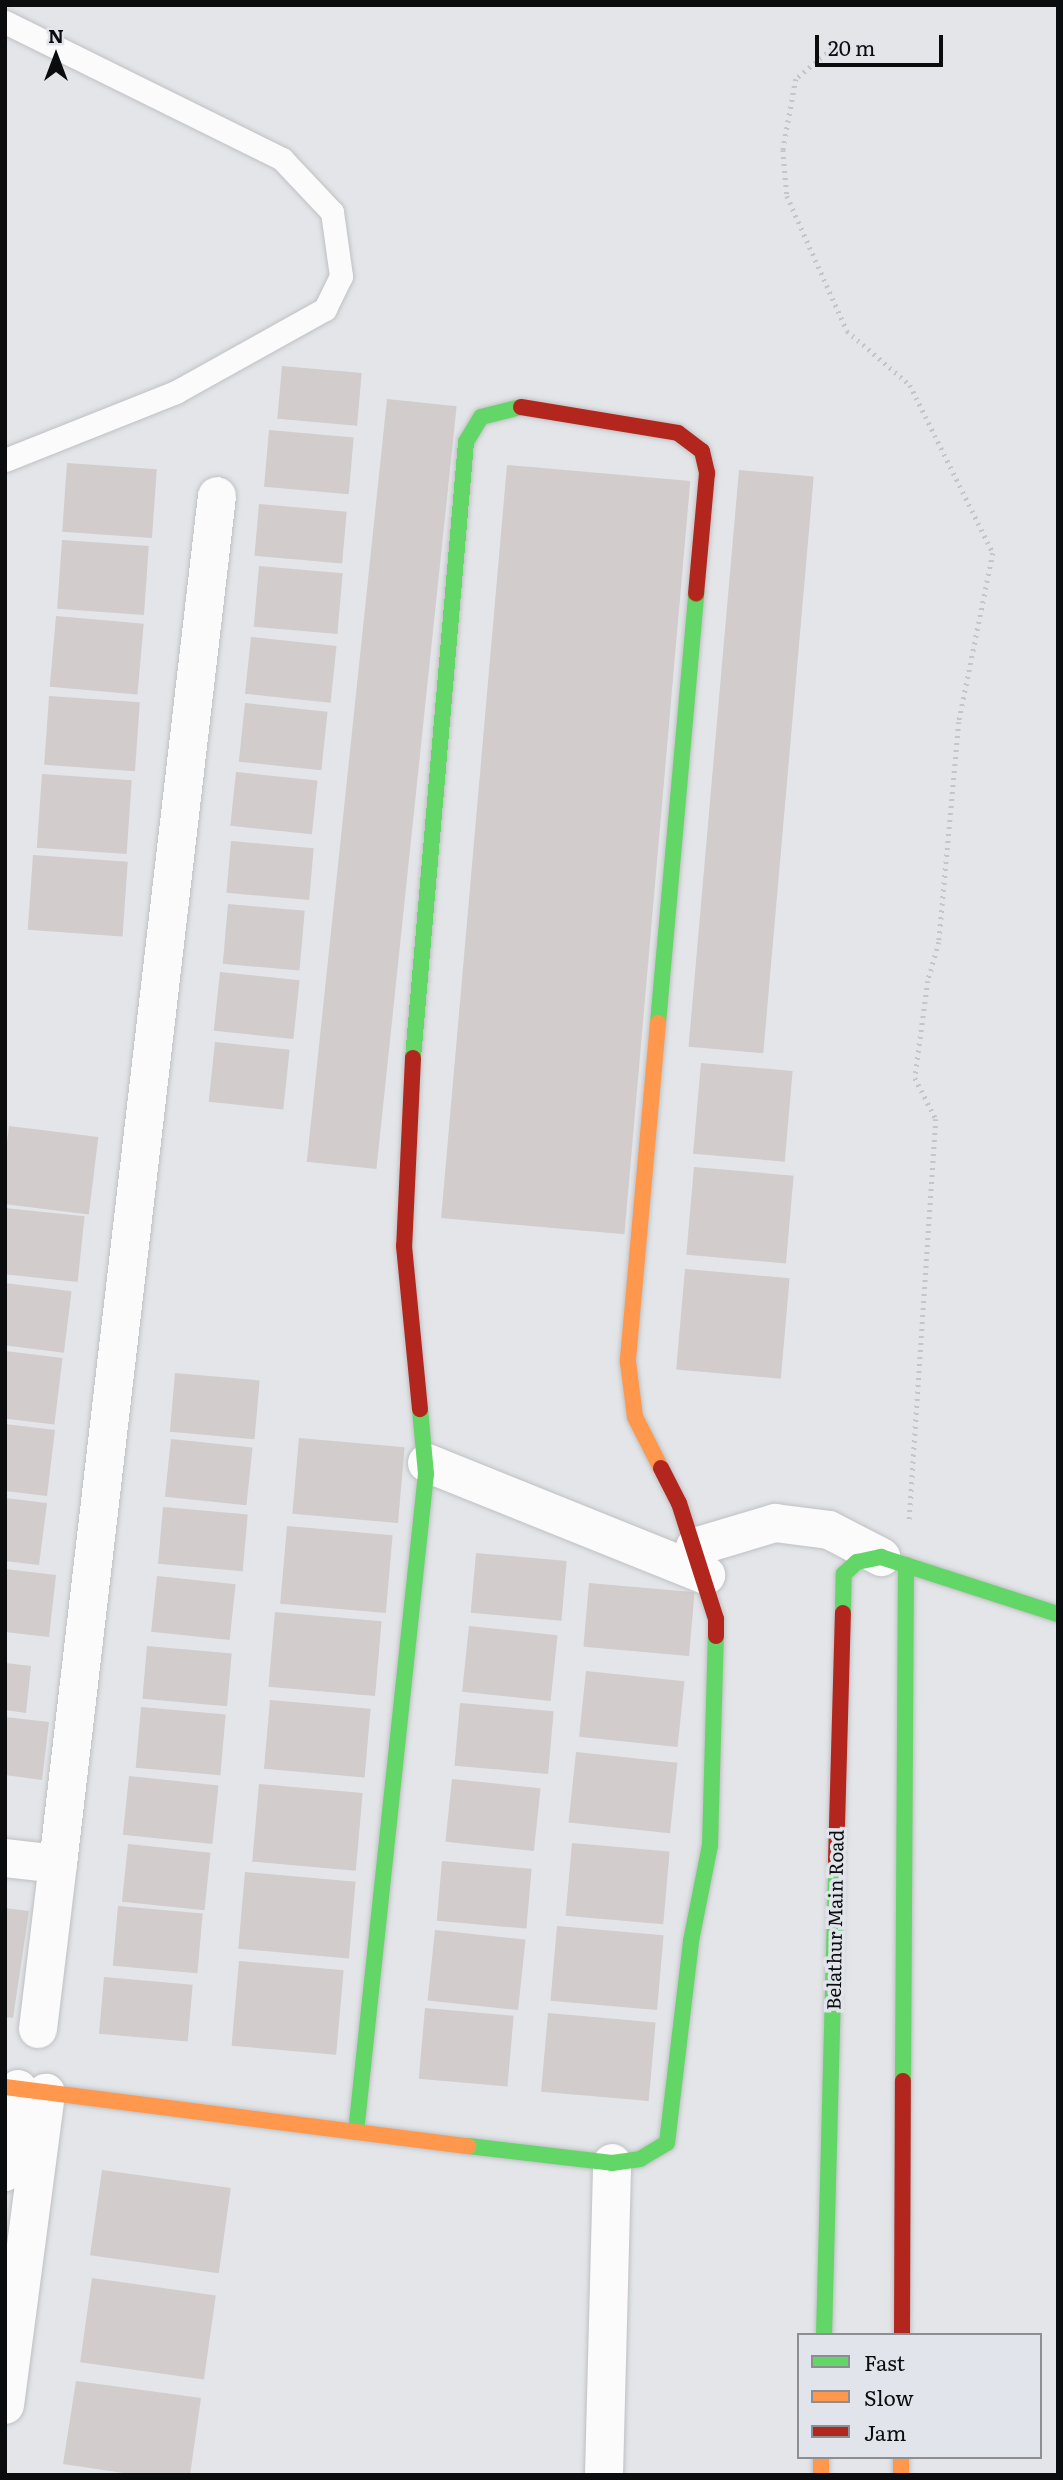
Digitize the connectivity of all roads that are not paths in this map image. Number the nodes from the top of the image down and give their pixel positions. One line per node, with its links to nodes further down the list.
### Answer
1 (5, 22): 2 (lane)
2 (5, 460)
3 (217, 496): 9 (street)
4 (427, 1463): 5 (street); 5 (street); 12 (street)
5 (701, 1561): 6 (street); 13 (street)
6 (894, 1561): 7 (street); 15 (street, Belathur Main Road); 16 (street)
7 (1058, 1614)
8 (5, 1858): 9 (street)
9 (58, 1864): 10 (street)
10 (38, 2029)
11 (23, 2090): 12 (street); 14 (street); 17 (street)
12 (356, 2132): 13 (street)
13 (612, 2163): 18 (street)
14 (5, 2172)
15 (824, 2333)
16 (902, 2333)
17 (5, 2405)
18 (604, 2475)

